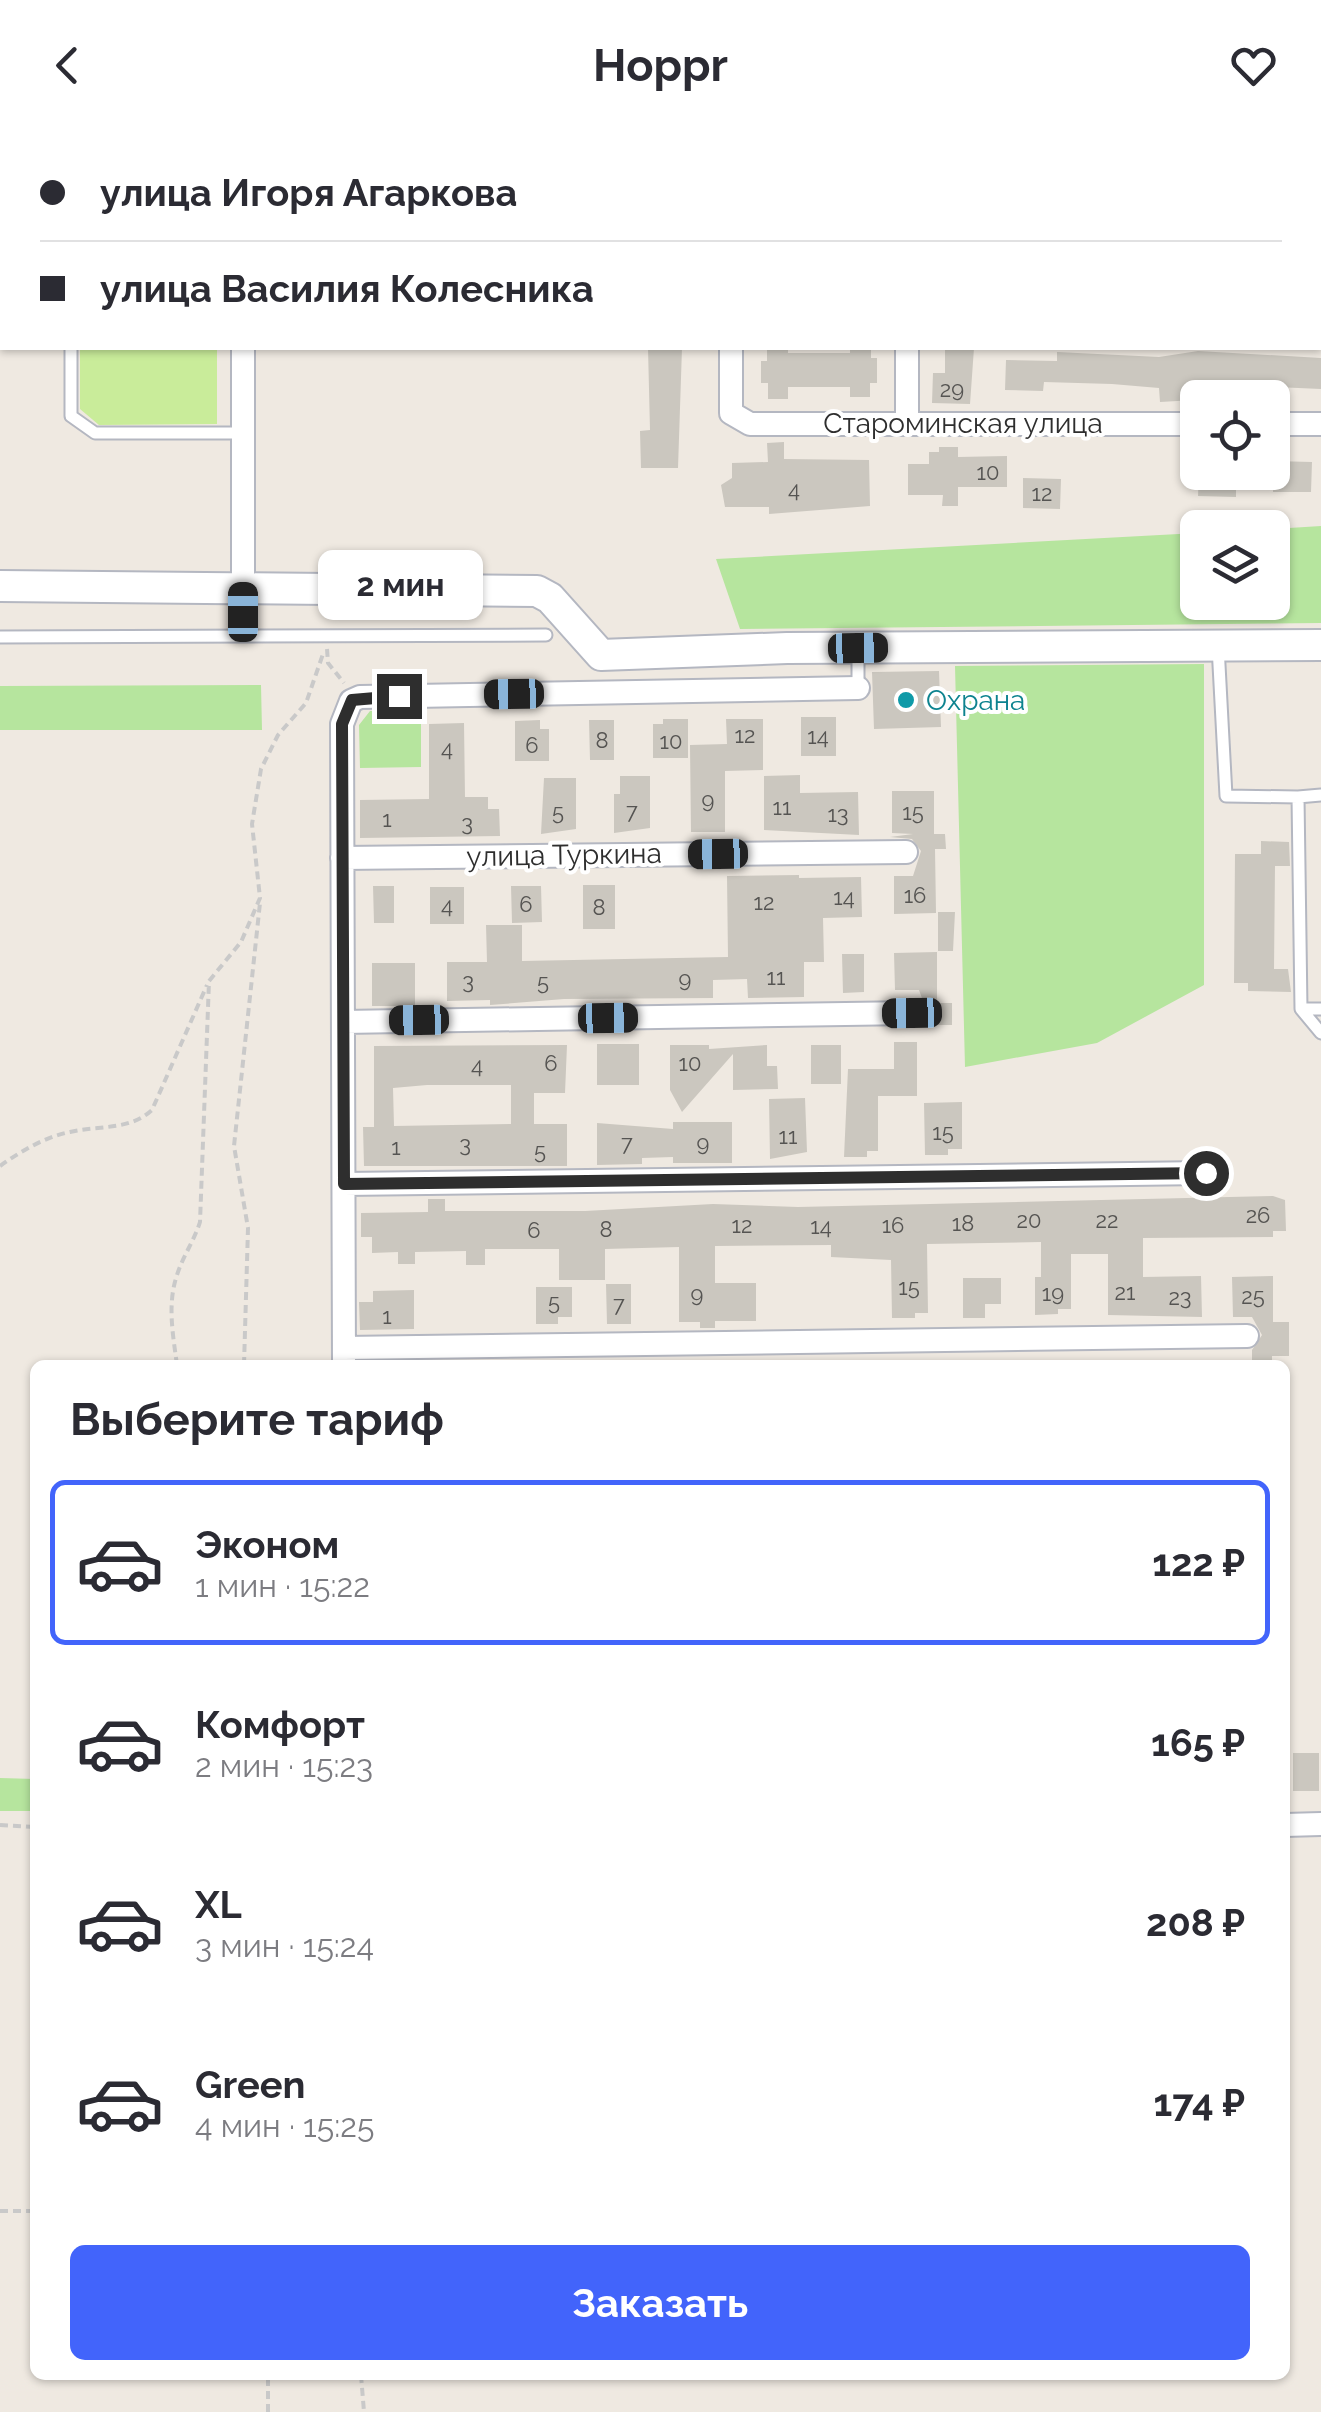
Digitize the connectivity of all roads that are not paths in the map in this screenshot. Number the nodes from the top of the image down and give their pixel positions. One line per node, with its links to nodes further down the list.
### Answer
1 (72, 350): 9 (lane)
2 (243, 350): 9 (street)
3 (732, 350): 5 (street, Староминская улица)
4 (908, 350): 5 (street)
5 (908, 422): 6 (street, Староминская улица)
6 (1180, 424)
7 (1290, 424): 8 (street)
8 (1321, 424)
9 (243, 433): 11 (street)
10 (0, 586): 11 (street)
11 (243, 588): 13 (lane); 17 (street)
12 (546, 635): 13 (lane)
13 (243, 636): 14 (lane)
14 (0, 637)
15 (1321, 645): 16 (street)
16 (1218, 646): 17 (street); 20 (lane)
17 (858, 648): 18 (lane)
18 (858, 688): 22 (street)
19 (1321, 795): 20 (lane)
20 (1298, 796): 23 (lane)
21 (906, 852): 22 (street, улица Туркина)
22 (342, 858): 26 (street)
23 (1301, 1009): 24 (lane); 27 (lane)
24 (1321, 1009)
25 (912, 1013): 26 (street)
26 (343, 1022): 29 (street)
27 (1321, 1033)
28 (1206, 1173): 29 (street)
29 (344, 1184): 31 (street)
30 (1247, 1336): 31 (street)
31 (344, 1357)
32 (1321, 1824): 33 (street)
33 (1290, 1825)

